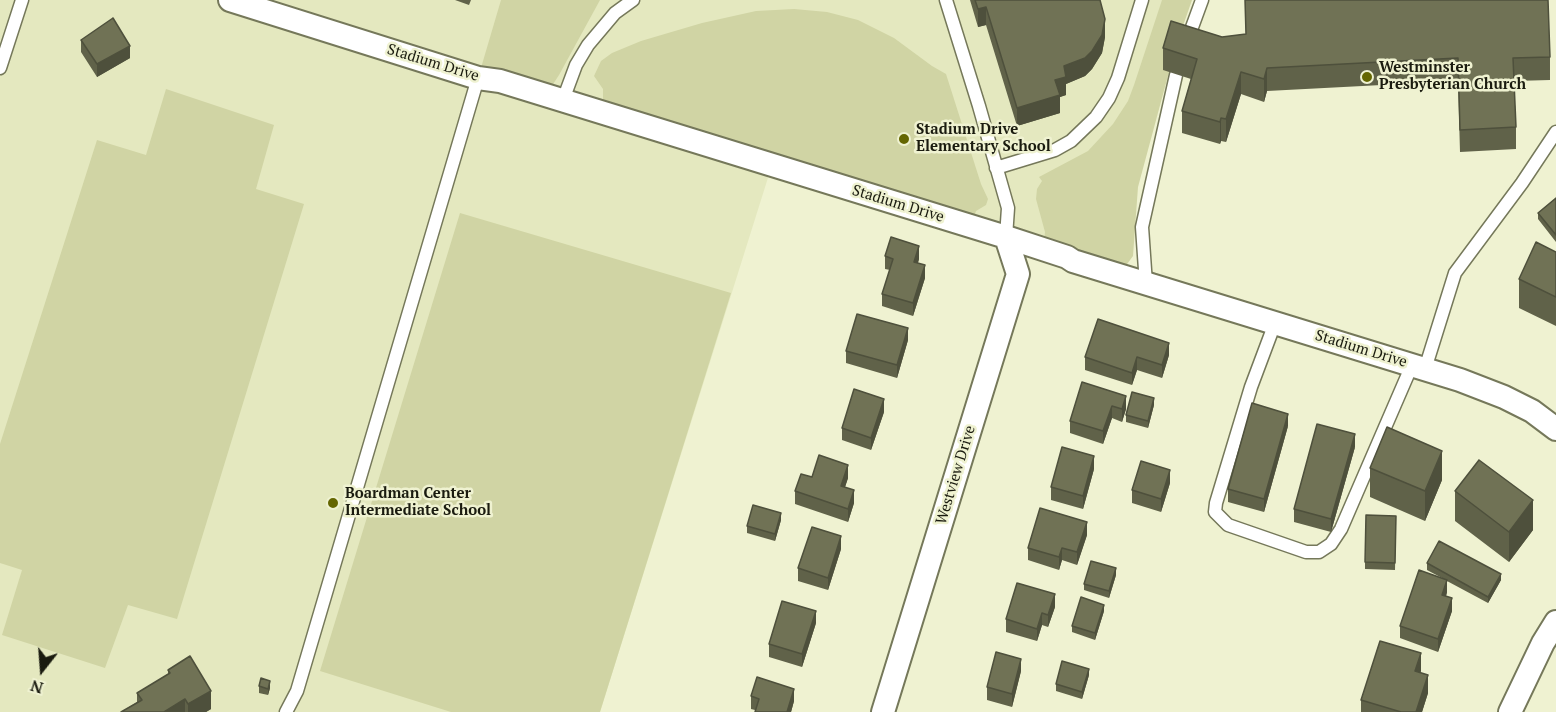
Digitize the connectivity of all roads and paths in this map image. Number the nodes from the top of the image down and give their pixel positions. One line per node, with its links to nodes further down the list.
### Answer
1 (22, 0): 8 (lane)
2 (230, 0): 10 (street, Stadium Drive)
3 (633, 0): 11 (lane)
4 (946, 0): 13 (lane)
5 (1142, 0): 13 (lane)
6 (1202, 0): 7 (lane)
7 (1184, 48)
8 (0, 68)
9 (1176, 75): 15 (lane)
10 (478, 78): 11 (street, Stadium Drive); 20 (lane)
11 (563, 100): 14 (street, Stadium Drive)
12 (1556, 132): 17 (lane)
13 (996, 168): 14 (lane)
14 (1006, 237): 15 (street, Stadium Drive); 21 (street, Westview Drive)
15 (1146, 284): 16 (street, Stadium Drive)
16 (1275, 323): 17 (street, Stadium Drive); 17 (lane)
17 (1419, 367): 18 (street, Stadium Drive)
18 (1556, 429)
19 (1556, 622): 22 (street)
20 (286, 712)
21 (883, 712)
22 (1510, 712)

